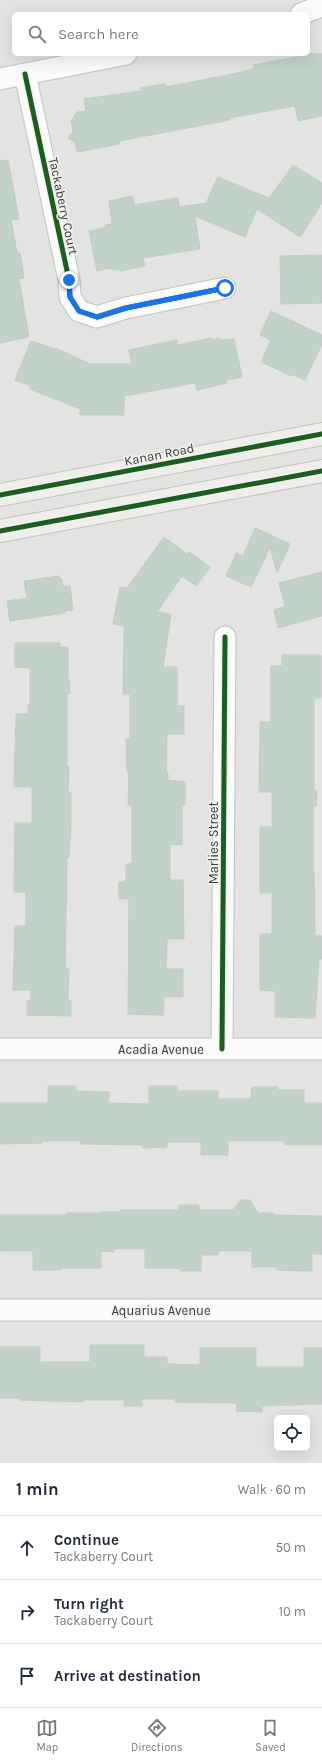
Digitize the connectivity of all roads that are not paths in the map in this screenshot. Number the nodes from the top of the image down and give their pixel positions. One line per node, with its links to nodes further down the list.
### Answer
1 (322, 6): 2 (street)
2 (306, 12)
3 (116, 56): 4 (street)
4 (25, 74): 5 (street); 6 (street, Tackaberry Court)
5 (0, 79)
6 (225, 288)
7 (322, 434): 9 (main road, Kanan Road)
8 (322, 471): 10 (main road)
9 (0, 496)
10 (0, 531)
11 (225, 637): 13 (street, Marlies Street)
12 (0, 1049): 13 (street, Acadia Avenue)
13 (222, 1049): 14 (street, Acadia Avenue)
14 (322, 1049)
15 (0, 1310): 16 (street, Aquarius Avenue)
16 (322, 1310)

